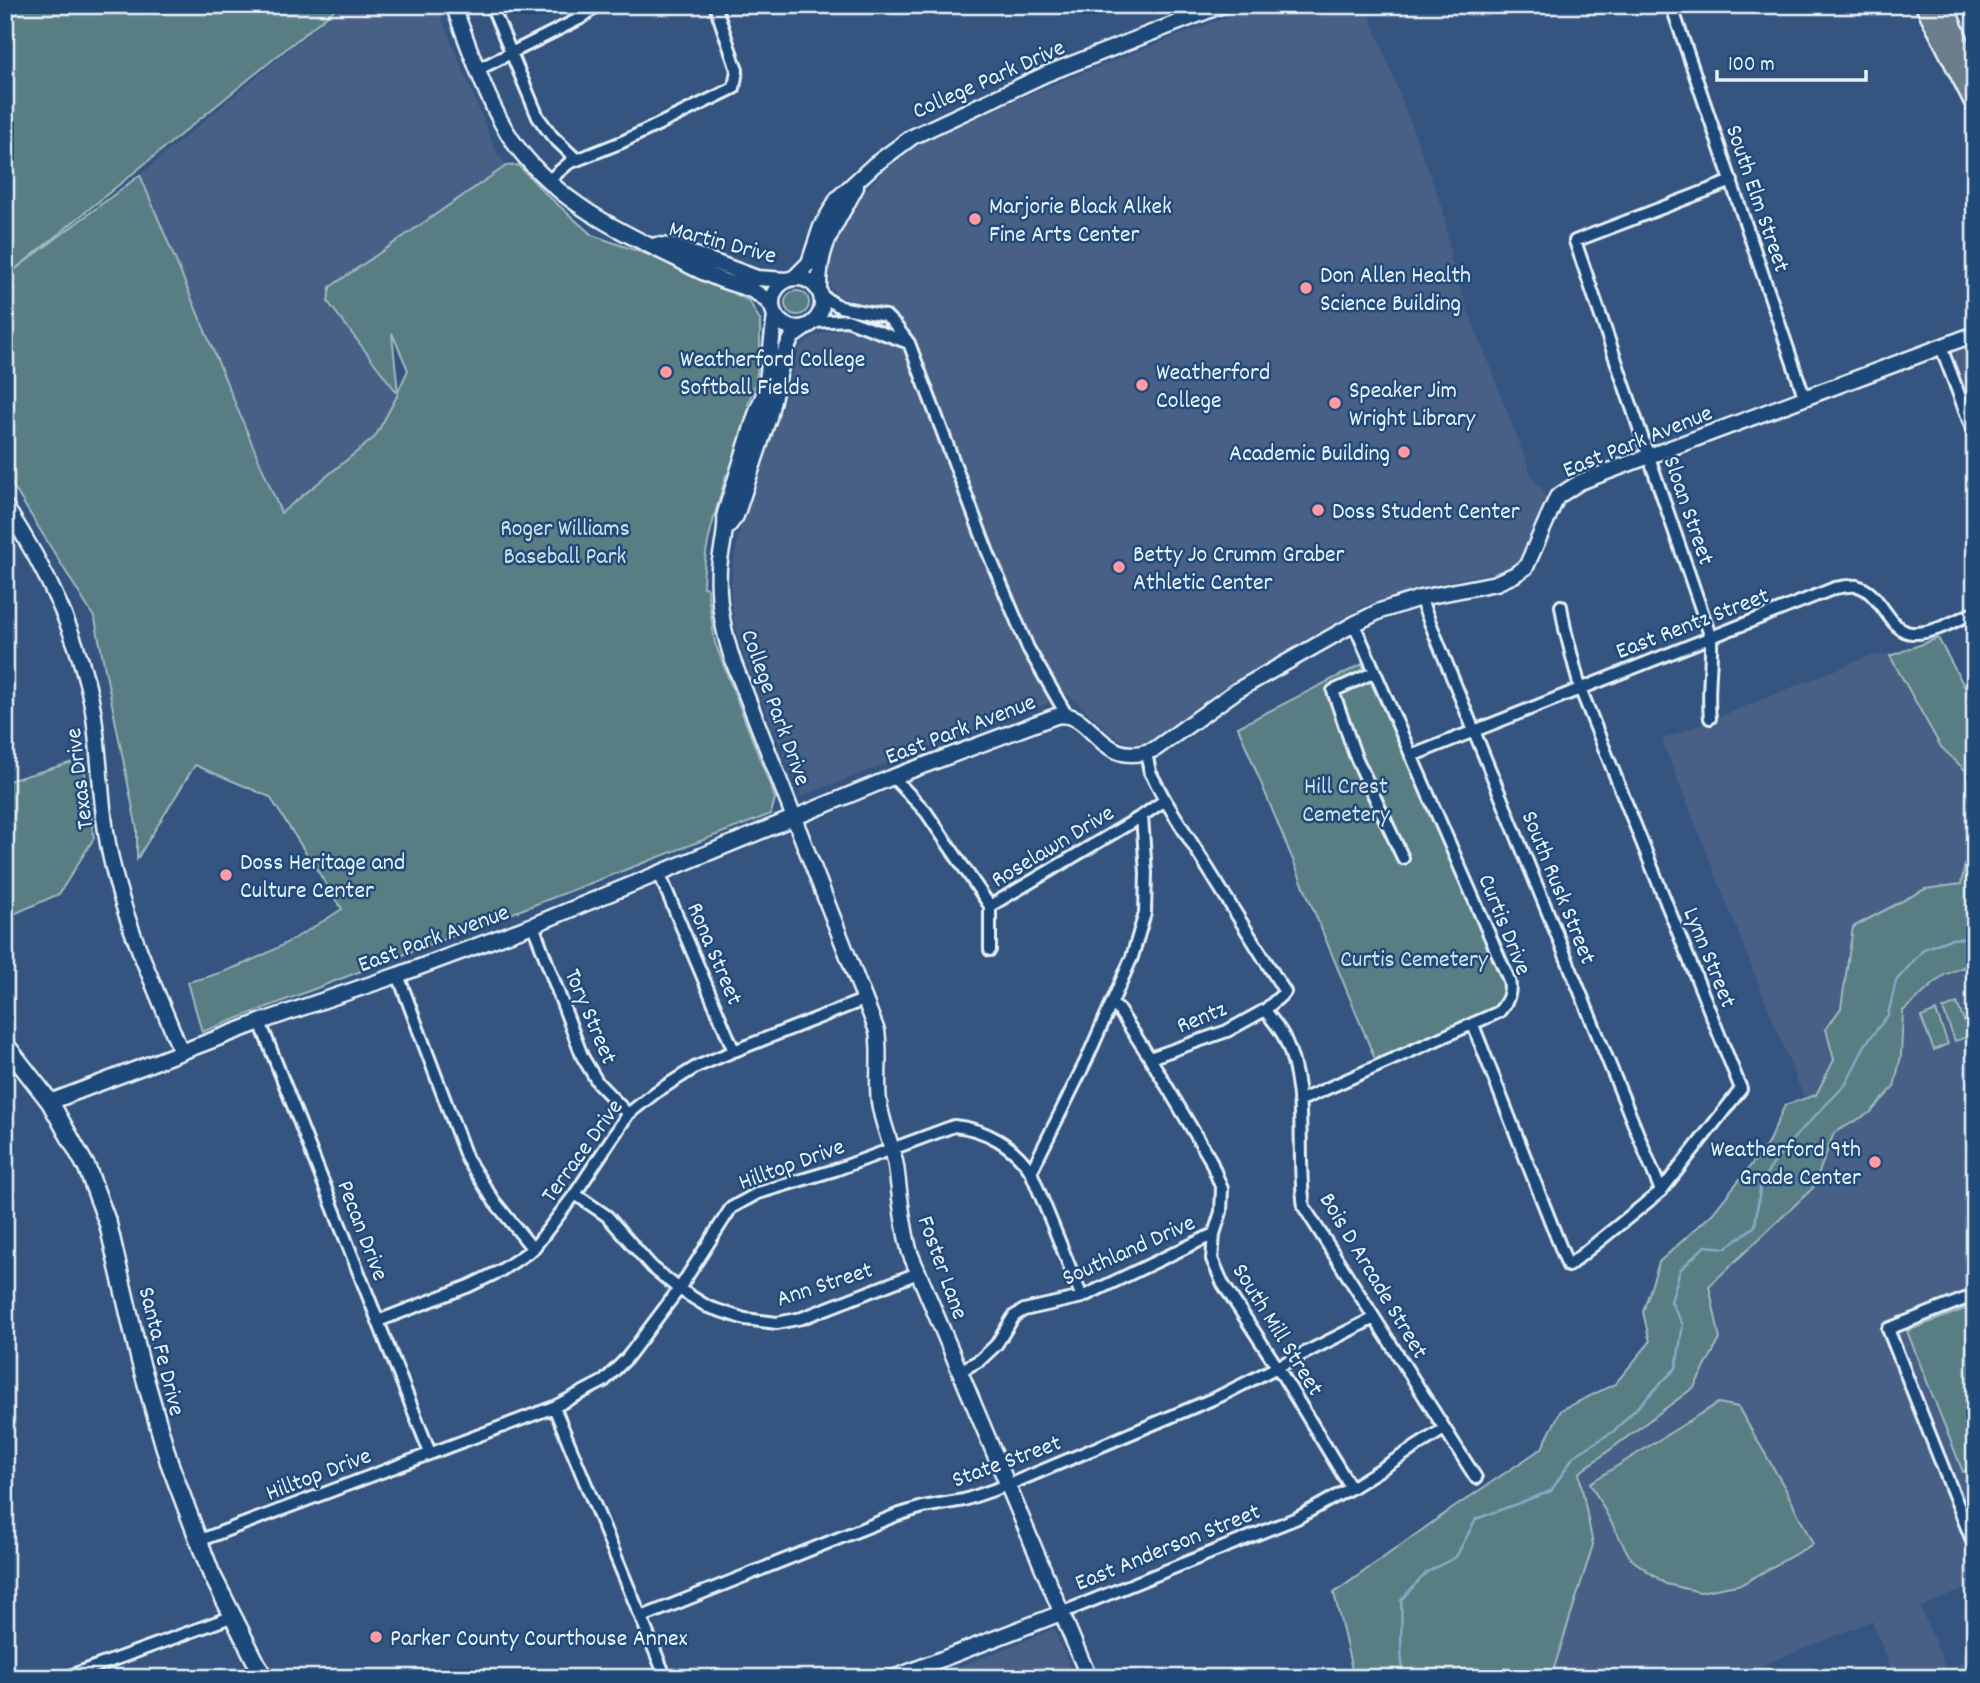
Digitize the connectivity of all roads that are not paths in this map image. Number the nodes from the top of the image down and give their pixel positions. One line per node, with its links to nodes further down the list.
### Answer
1 (453, 5): 10 (street, Martin Drive)
2 (491, 5): 9 (street)
3 (598, 5): 9 (street)
4 (715, 5): 12 (street)
5 (1223, 5): 13 (street, College Park Drive)
6 (1926, 5): 11 (main road)
7 (1944, 5): 11 (main road)
8 (1673, 10): 15 (street, South Elm Street)
9 (510, 53): 10 (street); 12 (street)
10 (479, 69): 14 (street, Martin Drive)
11 (1974, 98)
12 (577, 160): 14 (street)
13 (860, 180): 17 (street, College Park Drive); 18 (street, College Park Drive)
14 (548, 181): 16 (street, Martin Drive)
15 (1732, 181): 24 (street, South Elm Street); 26 (street, Sloan Street)
16 (648, 245): 17 (street, Martin Drive); 19 (street, Martin Drive)
17 (790, 279): 18 (street); 19 (street)
18 (820, 293): 20 (street); 22 (street)
19 (773, 311): 20 (street); 28 (street, College Park Drive)
20 (811, 324): 22 (street); 28 (street, College Park Drive)
21 (1975, 334): 23 (street, East Park Avenue)
22 (909, 343): 36 (street)
23 (1941, 347): 24 (street, East Park Avenue); 25 (street)
24 (1805, 399): 26 (street, East Park Avenue)
25 (1975, 437)
26 (1651, 457): 29 (street, East Park Avenue); 33 (street, Sloan Street)
27 (5, 506): 58 (street, Texas Drive)
28 (726, 528): 44 (street, College Park Drive)
29 (1420, 598): 32 (street, East Park Avenue); 38 (street, South Rusk Street)
30 (1561, 606): 35 (street, Lynn Street)
31 (1975, 612): 33 (street, East Rentz Street)
32 (1354, 624): 34 (street, Curtis Drive); 39 (street, East Park Avenue)
33 (1711, 638): 35 (street, East Rentz Street); 37 (street, Sloan Street)
34 (1375, 672): 40 (street, Curtis Drive); 45 (street)
35 (1580, 688): 38 (street, East Rentz Street); 65 (street, Lynn Street)
36 (1066, 714): 39 (street, East Park Avenue); 41 (street, East Park Avenue)
37 (1710, 718)
38 (1474, 730): 40 (street, East Rentz Street); 65 (street, South Rusk Street)
39 (1146, 752): 42 (street)
40 (1411, 756): 55 (street, Curtis Drive)
41 (894, 777): 44 (street, East Park Avenue); 47 (street, Roselawn Drive)
42 (1165, 800): 43 (street, Roselawn Drive); 53 (street)
43 (1142, 816): 47 (street, Roselawn Drive); 52 (street)
44 (794, 818): 46 (street, East Park Avenue); 51 (street, Foster Lane)
45 (1403, 858)
46 (659, 873): 48 (street, East Park Avenue); 57 (street, Rona Street)
47 (990, 906): 49 (street)
48 (533, 925): 50 (street, East Park Avenue); 62 (street, Tory Street)
49 (990, 950)
50 (398, 975): 54 (street, East Park Avenue); 68 (street)
51 (866, 999): 57 (street, Terrace Drive); 63 (street, Foster Lane)
52 (1112, 1005): 59 (street, South Mill Street); 64 (street)
53 (1265, 1010): 59 (street, Rentz); 60 (street, Bois D Arcade Street)
54 (260, 1022): 58 (street, East Park Avenue); 74 (street, Pecan Drive)
55 (1473, 1025): 60 (street); 65 (street, Lynn Street)
56 (5, 1044): 61 (main road, Santa Fe Drive)
57 (734, 1051): 62 (street, Terrace Drive)
58 (181, 1052): 61 (street, East Park Avenue)
59 (1150, 1058): 67 (street, South Mill Street)
60 (1299, 1101): 73 (street, Bois D Arcade Street)
61 (50, 1102): 83 (main road, Santa Fe Drive)
62 (628, 1114): 66 (street, Terrace Drive)
63 (892, 1149): 64 (street, Hilltop Drive); 69 (street, Foster Lane); 70 (street, Hilltop Drive)
64 (1031, 1172): 72 (street)
65 (1661, 1191)
66 (575, 1194): 68 (street, Terrace Drive); 70 (street, Ann Street)
67 (1214, 1234): 72 (street, Southland Drive); 75 (street, South Mill Street)
68 (533, 1249): 74 (street, Terrace Drive)
69 (918, 1273): 70 (street, Ann Street); 76 (street, Foster Lane)
70 (679, 1289): 77 (street, Hilltop Drive)
71 (1975, 1295): 84 (street)
72 (1082, 1297): 76 (street, Southland Drive)
73 (1374, 1318): 75 (street, State Street); 78 (street, Bois D Arcade Street)
74 (378, 1321): 79 (street, Pecan Drive)
75 (1278, 1368): 81 (street, State Street); 82 (street, South Mill Street)
76 (960, 1371): 81 (street, Foster Lane)
77 (554, 1407): 79 (street, Hilltop Drive); 87 (street)
78 (1444, 1429): 80 (street, Bois D Arcade Street); 82 (street, East Anderson Street)
79 (430, 1453): 83 (street, Hilltop Drive)
80 (1476, 1478)
81 (1008, 1485): 85 (street, Foster Lane); 87 (street, State Street)
82 (1351, 1488): 85 (street, East Anderson Street)
83 (198, 1541): 86 (main road, Santa Fe Drive)
84 (1975, 1548)
85 (1061, 1613): 91 (street, East Anderson Street); 92 (street, Foster Lane)
86 (231, 1617): 88 (street); 89 (main road, Santa Fe Drive)
87 (642, 1617): 90 (street)
88 (64, 1678)
89 (264, 1678)
90 (666, 1678)
91 (893, 1678)
92 (1089, 1678)

